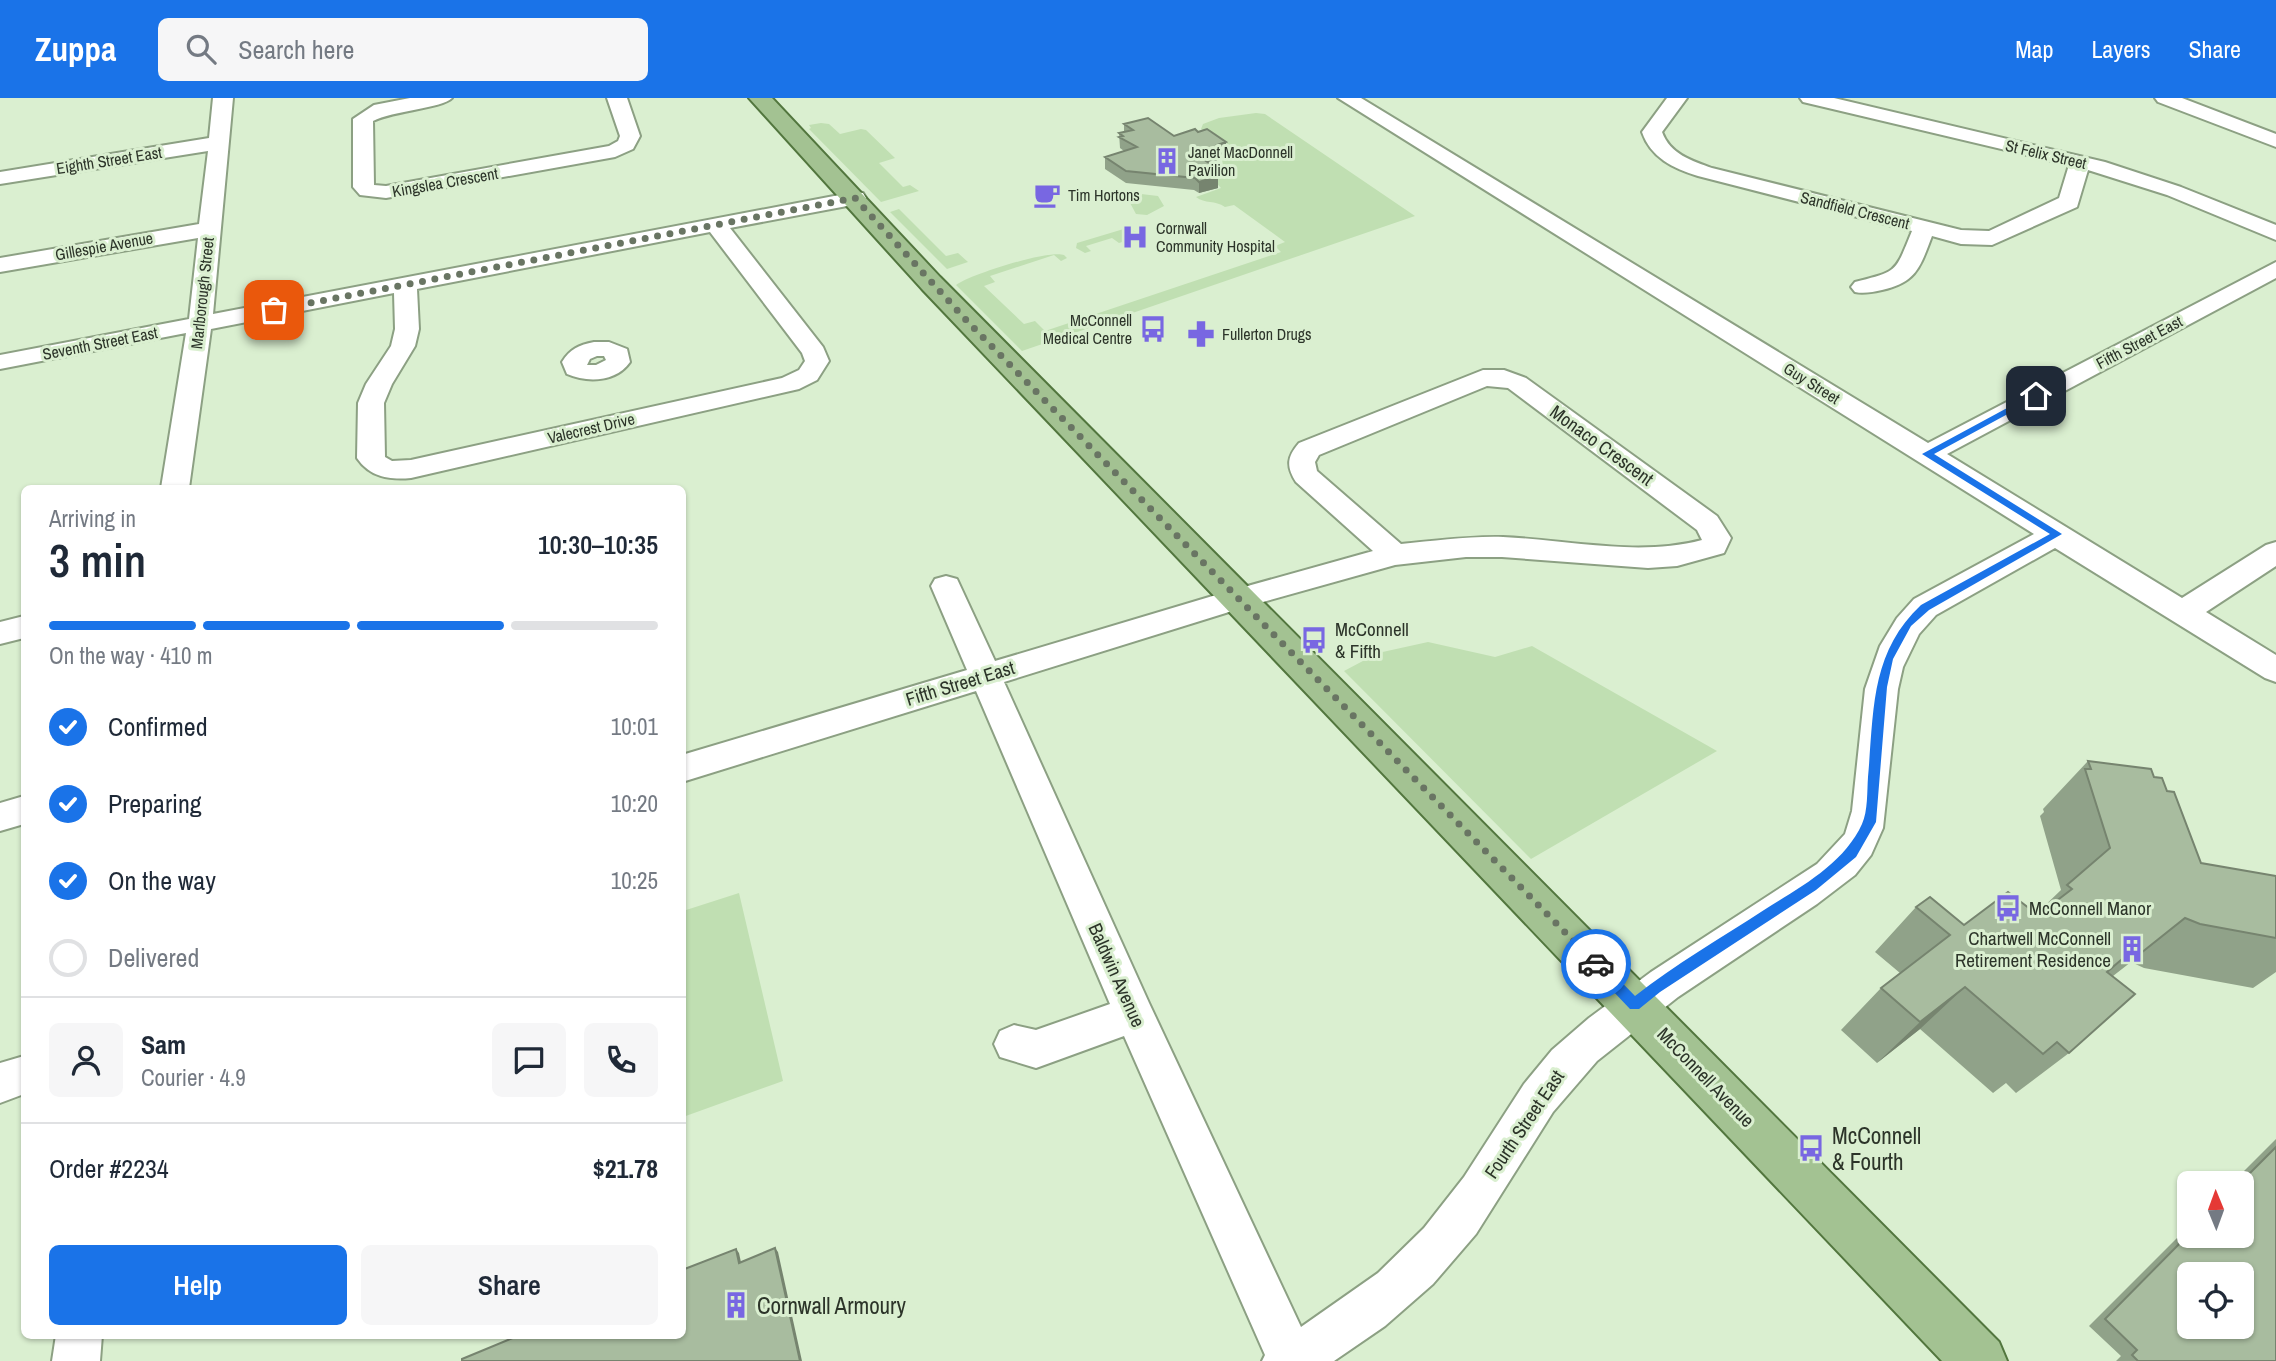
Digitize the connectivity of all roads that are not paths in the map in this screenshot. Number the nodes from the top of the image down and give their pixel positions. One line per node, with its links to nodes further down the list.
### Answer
1 (223, 98): 10 (street, Marlborough Street)
2 (442, 98): 3 (street, Kingslea Crescent)
3 (617, 98)
4 (760, 98): 13 (main road, McConnell Avenue)
5 (1677, 98): 15 (street, Sandfield Crescent)
6 (2165, 98): 9 (street)
7 (1352, 99): 26 (street, Guy Street)
8 (1816, 99): 11 (street, St Felix Street)
9 (2276, 141)
10 (218, 143): 12 (street, Eighth Street East); 16 (street, Marlborough Street)
11 (2080, 162): 15 (street, Sandfield Crescent); 17 (street, St Felix Street)
12 (0, 178)
13 (855, 198): 14 (street, Seventh Street East); 32 (main road, McConnell Avenue)
14 (716, 225): 20 (street, Seventh Street East); 25 (street, Valecrest Drive)
15 (1924, 228): 21 (street)
16 (209, 229): 18 (street, Gillespie Avenue); 22 (street, Marlborough Street)
17 (2276, 233)
18 (0, 265)
19 (2276, 269): 26 (street, Fifth Street East)
20 (405, 285): 22 (street, Seventh Street East); 25 (street, Valecrest Drive)
21 (1863, 288)
22 (200, 324): 23 (street, Seventh Street East); 27 (street, Marlborough Street)
23 (0, 362)
24 (607, 370): 25 (street)
25 (612, 423)
26 (1927, 454): 28 (street, Guy Street)
27 (175, 485)
28 (2057, 534): 33 (street, Guy Street); 41 (street, Fourth Street East)
29 (2276, 552): 33 (street)
30 (1395, 555): 30 (street, Monaco Crescent); 32 (street, Monaco Crescent)
31 (946, 586): 37 (street, Baldwin Avenue)
32 (1237, 599): 37 (street, Fifth Street East); 41 (main road, McConnell Avenue)
33 (2183, 612): 36 (street, Guy Street)
34 (21, 628): 35 (street)
35 (0, 633)
36 (2276, 670)
37 (986, 675): 38 (street, Fifth Street East); 42 (street, Baldwin Avenue)
38 (686, 768)
39 (21, 811): 40 (street)
40 (0, 817)
41 (1635, 1005): 47 (street, Fourth Street East); 49 (main road, McConnell Avenue)
42 (1133, 1014): 43 (street); 47 (street, Baldwin Avenue)
43 (1014, 1044)
44 (21, 1076): 45 (street)
45 (0, 1083)
46 (79, 1339): 48 (street)
47 (1290, 1360)
48 (76, 1361)
49 (1980, 1361)

